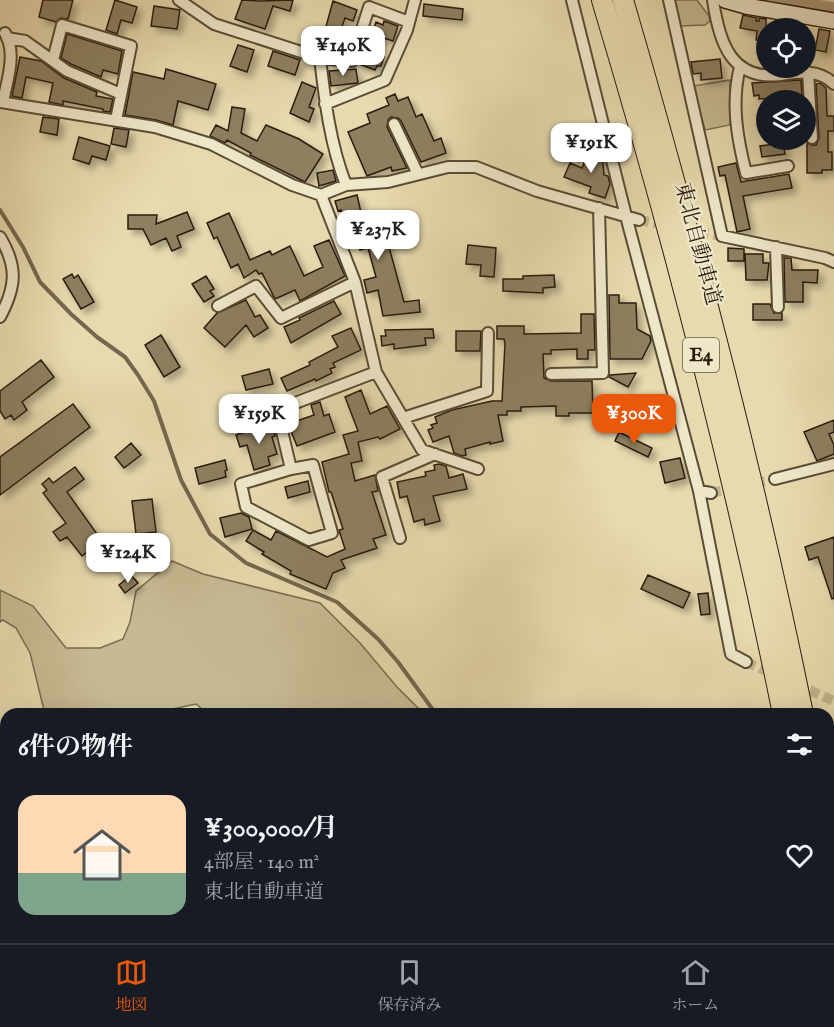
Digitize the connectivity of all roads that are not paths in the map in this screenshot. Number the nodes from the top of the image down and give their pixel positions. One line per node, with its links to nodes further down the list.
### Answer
1 (179, 0): 11 (street)
2 (415, 0): 10 (street)
3 (572, 0): 27 (street)
4 (602, 0): 49 (highway, 東北自動車道 / E4)
5 (623, 0): 50 (highway, 東北自動車道 / E4)
6 (669, 0): 30 (street)
7 (713, 0): 13 (street)
8 (725, 0): 9 (street)
9 (834, 21)
10 (409, 22): 11 (street); 19 (street)
11 (320, 58): 19 (street)
12 (53, 60): 17 (street); 17 (street); 18 (street)
13 (740, 67): 15 (street); 22 (street)
14 (816, 72): 16 (street)
15 (756, 75)
16 (834, 84)
17 (121, 94): 20 (street)
18 (1, 102): 20 (street)
19 (325, 104): 24 (street)
20 (117, 120): 25 (street)
21 (394, 124): 23 (street)
22 (788, 166)
23 (418, 174): 24 (street); 26 (street)
24 (346, 185): 25 (street)
25 (321, 195): 32 (street)
26 (599, 208): 27 (street); 38 (street)
27 (626, 216): 28 (street); 45 (street)
28 (639, 220)
29 (0, 237): 35 (street)
30 (776, 247): 31 (street); 34 (street)
31 (834, 262)
32 (355, 282): 33 (street); 37 (street)
33 (218, 306)
34 (778, 308)
35 (0, 317)
36 (488, 333): 39 (street)
37 (376, 372): 39 (street); 42 (street)
38 (551, 374)
39 (403, 418): 40 (street)
40 (435, 454): 43 (street); 47 (street)
41 (834, 464): 44 (street)
42 (291, 469): 42 (street)
43 (478, 469)
44 (775, 479)
45 (699, 491): 46 (street); 48 (street)
46 (711, 493)
47 (400, 538)
48 (746, 662)
49 (782, 708)
50 (802, 708)

